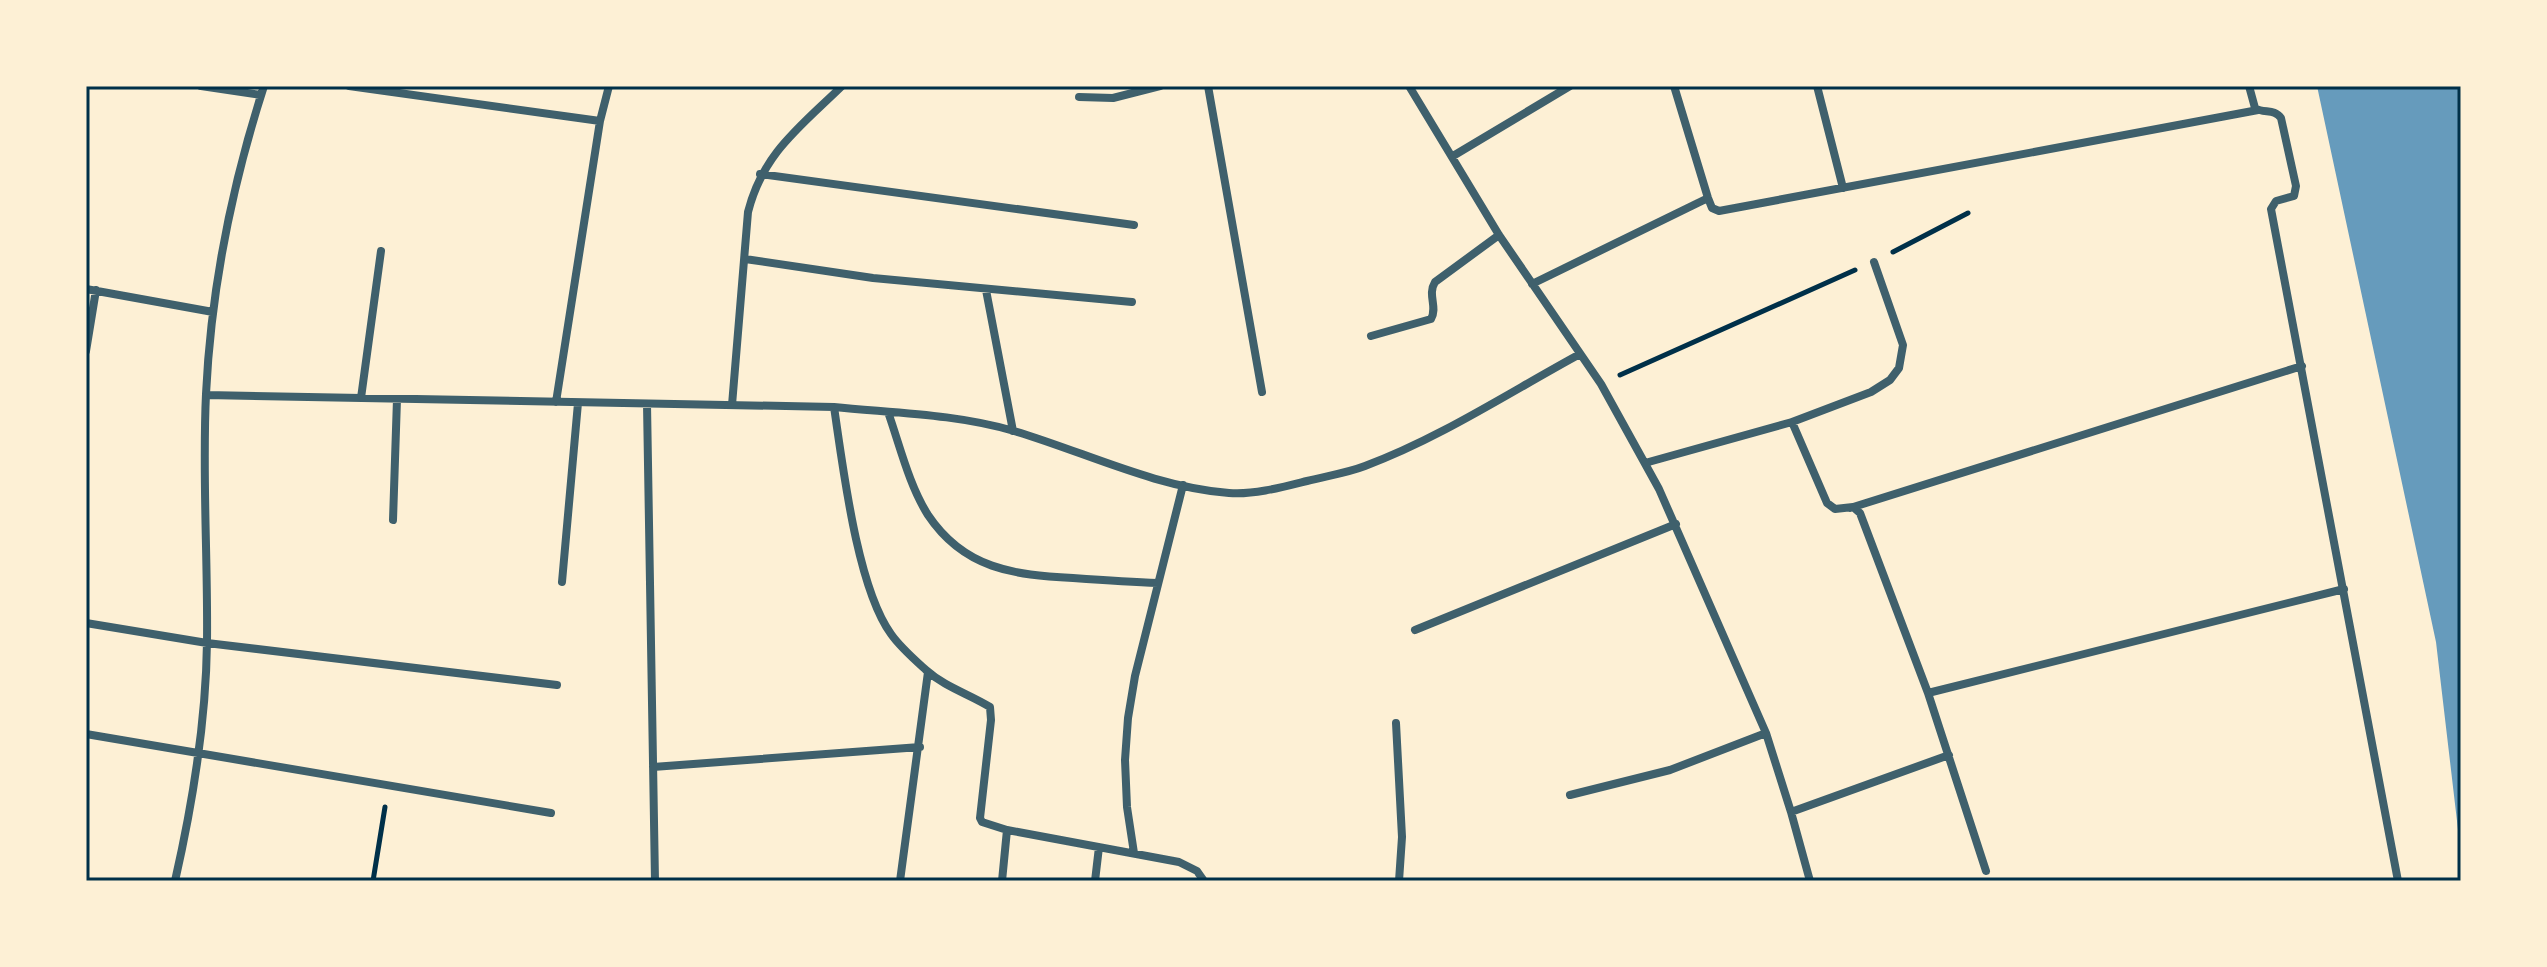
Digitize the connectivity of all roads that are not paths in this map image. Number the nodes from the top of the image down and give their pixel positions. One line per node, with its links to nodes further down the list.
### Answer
1 (201, 86): 12 (street)
2 (349, 86): 15 (street)
3 (609, 86): 15 (street)
4 (842, 86): 17 (street)
5 (1160, 86): 13 (street)
6 (1208, 86): 34 (street)
7 (1409, 86): 16 (street)
8 (1570, 86): 16 (street)
9 (1674, 86): 19 (street)
10 (1817, 86): 18 (street)
11 (2249, 86): 14 (street)
12 (263, 91): 29 (street)
13 (1079, 97)
14 (2258, 110): 18 (street); 33 (street)
15 (600, 121): 38 (street)
16 (1453, 156): 21 (street)
17 (760, 174): 20 (street); 23 (street)
18 (1843, 188): 19 (street)
19 (1708, 198): 25 (street)
20 (1134, 225)
21 (1499, 235): 25 (street); 30 (street)
22 (381, 251): 36 (street)
23 (745, 259): 27 (street); 41 (street)
24 (1874, 262): 44 (street)
25 (1532, 284): 32 (street)
26 (91, 290): 29 (street); 31 (street)
27 (986, 290): 28 (street); 45 (street)
28 (1132, 302)
29 (213, 312): 35 (street)
30 (1371, 336)
31 (86, 351)
32 (1580, 354): 46 (street); 47 (street)
33 (2302, 366): 48 (street); 53 (street)
34 (1262, 392)
35 (206, 395): 36 (street); 56 (street)
36 (361, 398): 37 (street)
37 (397, 399): 38 (street); 49 (street)
38 (556, 402): 39 (street)
39 (578, 403): 40 (street); 51 (street)
40 (647, 404): 41 (street); 66 (street)
41 (732, 405): 42 (street)
42 (834, 407): 43 (street); 57 (street)
43 (888, 412): 45 (street); 52 (street)
44 (1792, 422): 46 (street); 48 (street)
45 (1013, 431): 47 (street)
46 (1645, 463): 50 (street)
47 (1183, 485): 52 (street)
48 (1850, 508): 59 (street)
49 (393, 520)
50 (1676, 524): 55 (street); 61 (street)
51 (562, 582)
52 (1158, 583): 72 (street)
53 (2344, 589): 59 (street); 82 (street)
54 (86, 623): 56 (street)
55 (1415, 630)
56 (207, 643): 58 (street); 64 (street)
57 (928, 672): 63 (street); 70 (street)
58 (557, 685)
59 (1928, 693): 65 (street)
60 (1396, 723): 80 (street)
61 (1766, 733): 67 (street); 68 (street)
62 (86, 734): 64 (street)
63 (920, 747): 66 (street); 76 (street)
64 (200, 754): 69 (street); 74 (street)
65 (1949, 755): 68 (street); 73 (street)
66 (653, 767): 75 (street)
67 (1570, 795)
68 (1791, 812): 81 (street)
69 (551, 813)
70 (1007, 830): 71 (street); 77 (street)
71 (1099, 847): 72 (street); 78 (street)
72 (1134, 853): 79 (street)
73 (1986, 871)
74 (175, 881)
75 (655, 881)
76 (900, 881)
77 (1002, 881)
78 (1095, 881)
79 (1204, 881)
80 (1399, 881)
81 (1810, 881)
82 (2398, 881)

